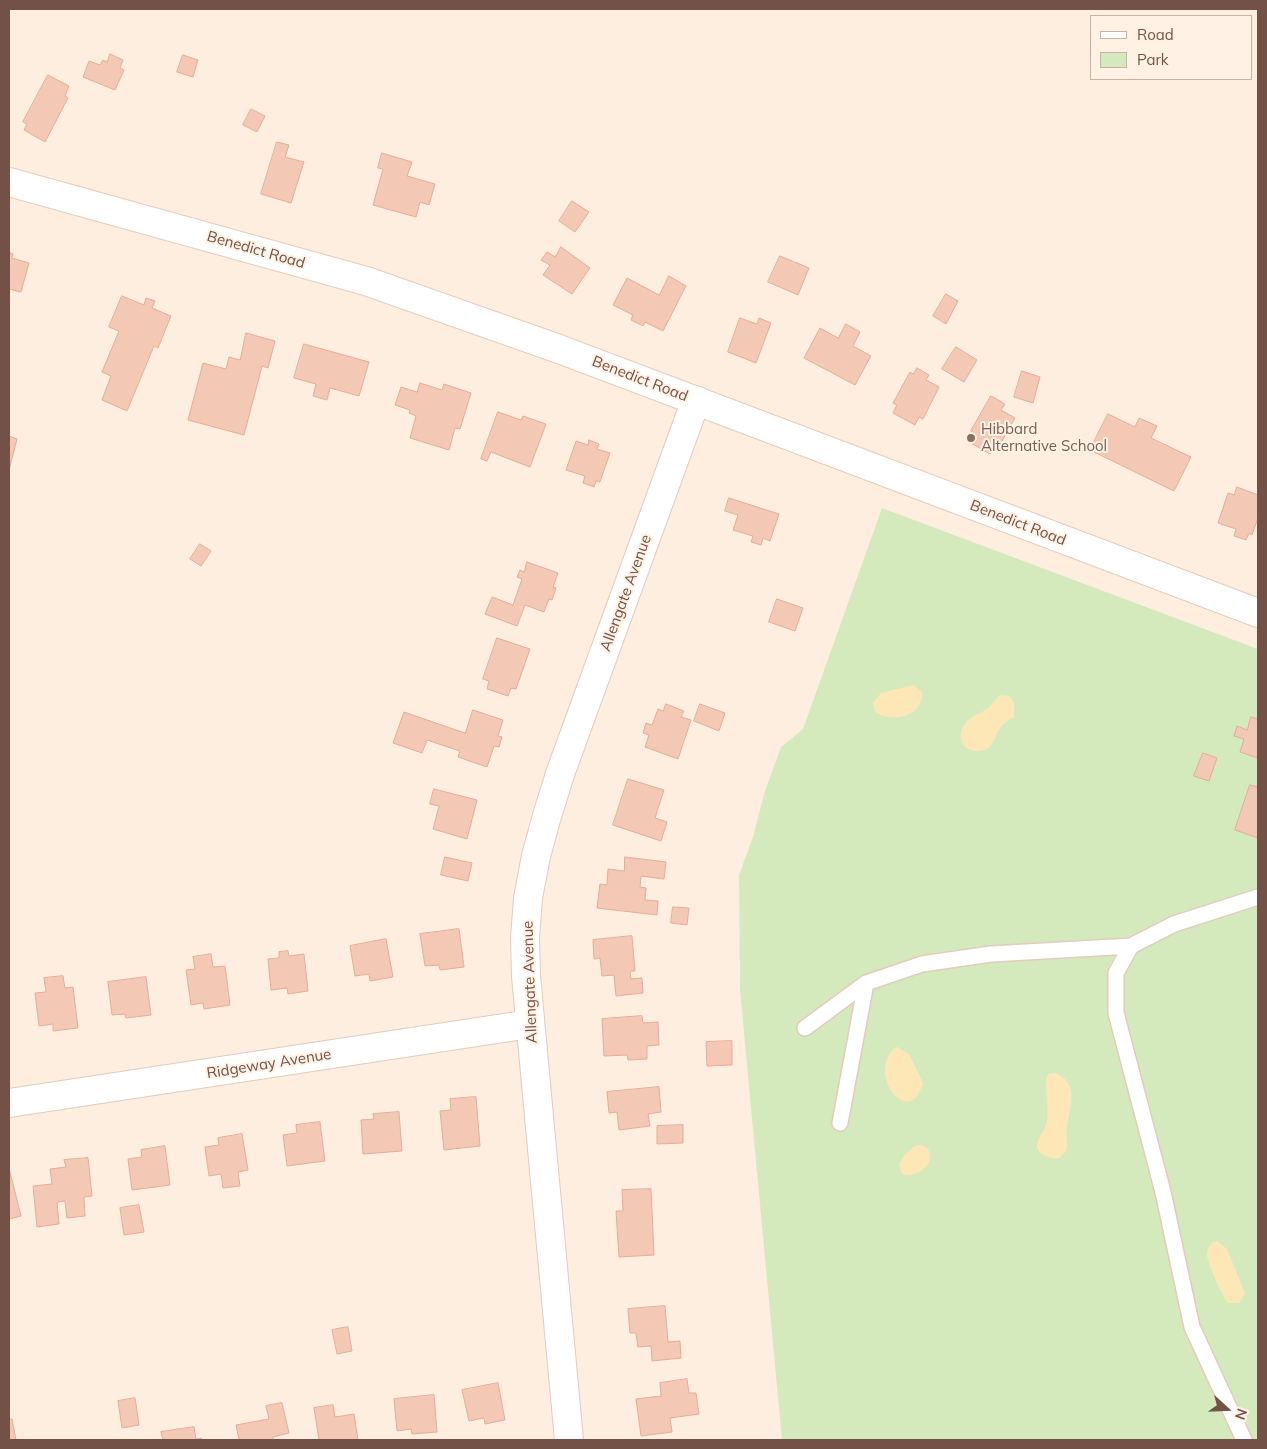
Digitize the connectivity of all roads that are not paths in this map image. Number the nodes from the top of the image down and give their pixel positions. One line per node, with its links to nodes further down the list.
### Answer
1 (9, 182): 2 (street, Benedict Road)
2 (696, 400): 3 (street, Benedict Road); 7 (street, Allengate Avenue)
3 (1258, 613)
4 (1258, 898): 5 (lane)
5 (1131, 946): 6 (lane); 12 (lane)
6 (866, 982): 8 (lane); 10 (lane)
7 (530, 1024): 9 (street, Ridgeway Avenue); 11 (street, Allengate Avenue)
8 (805, 1028)
9 (9, 1103)
10 (840, 1123)
11 (569, 1440)
12 (1244, 1440)

